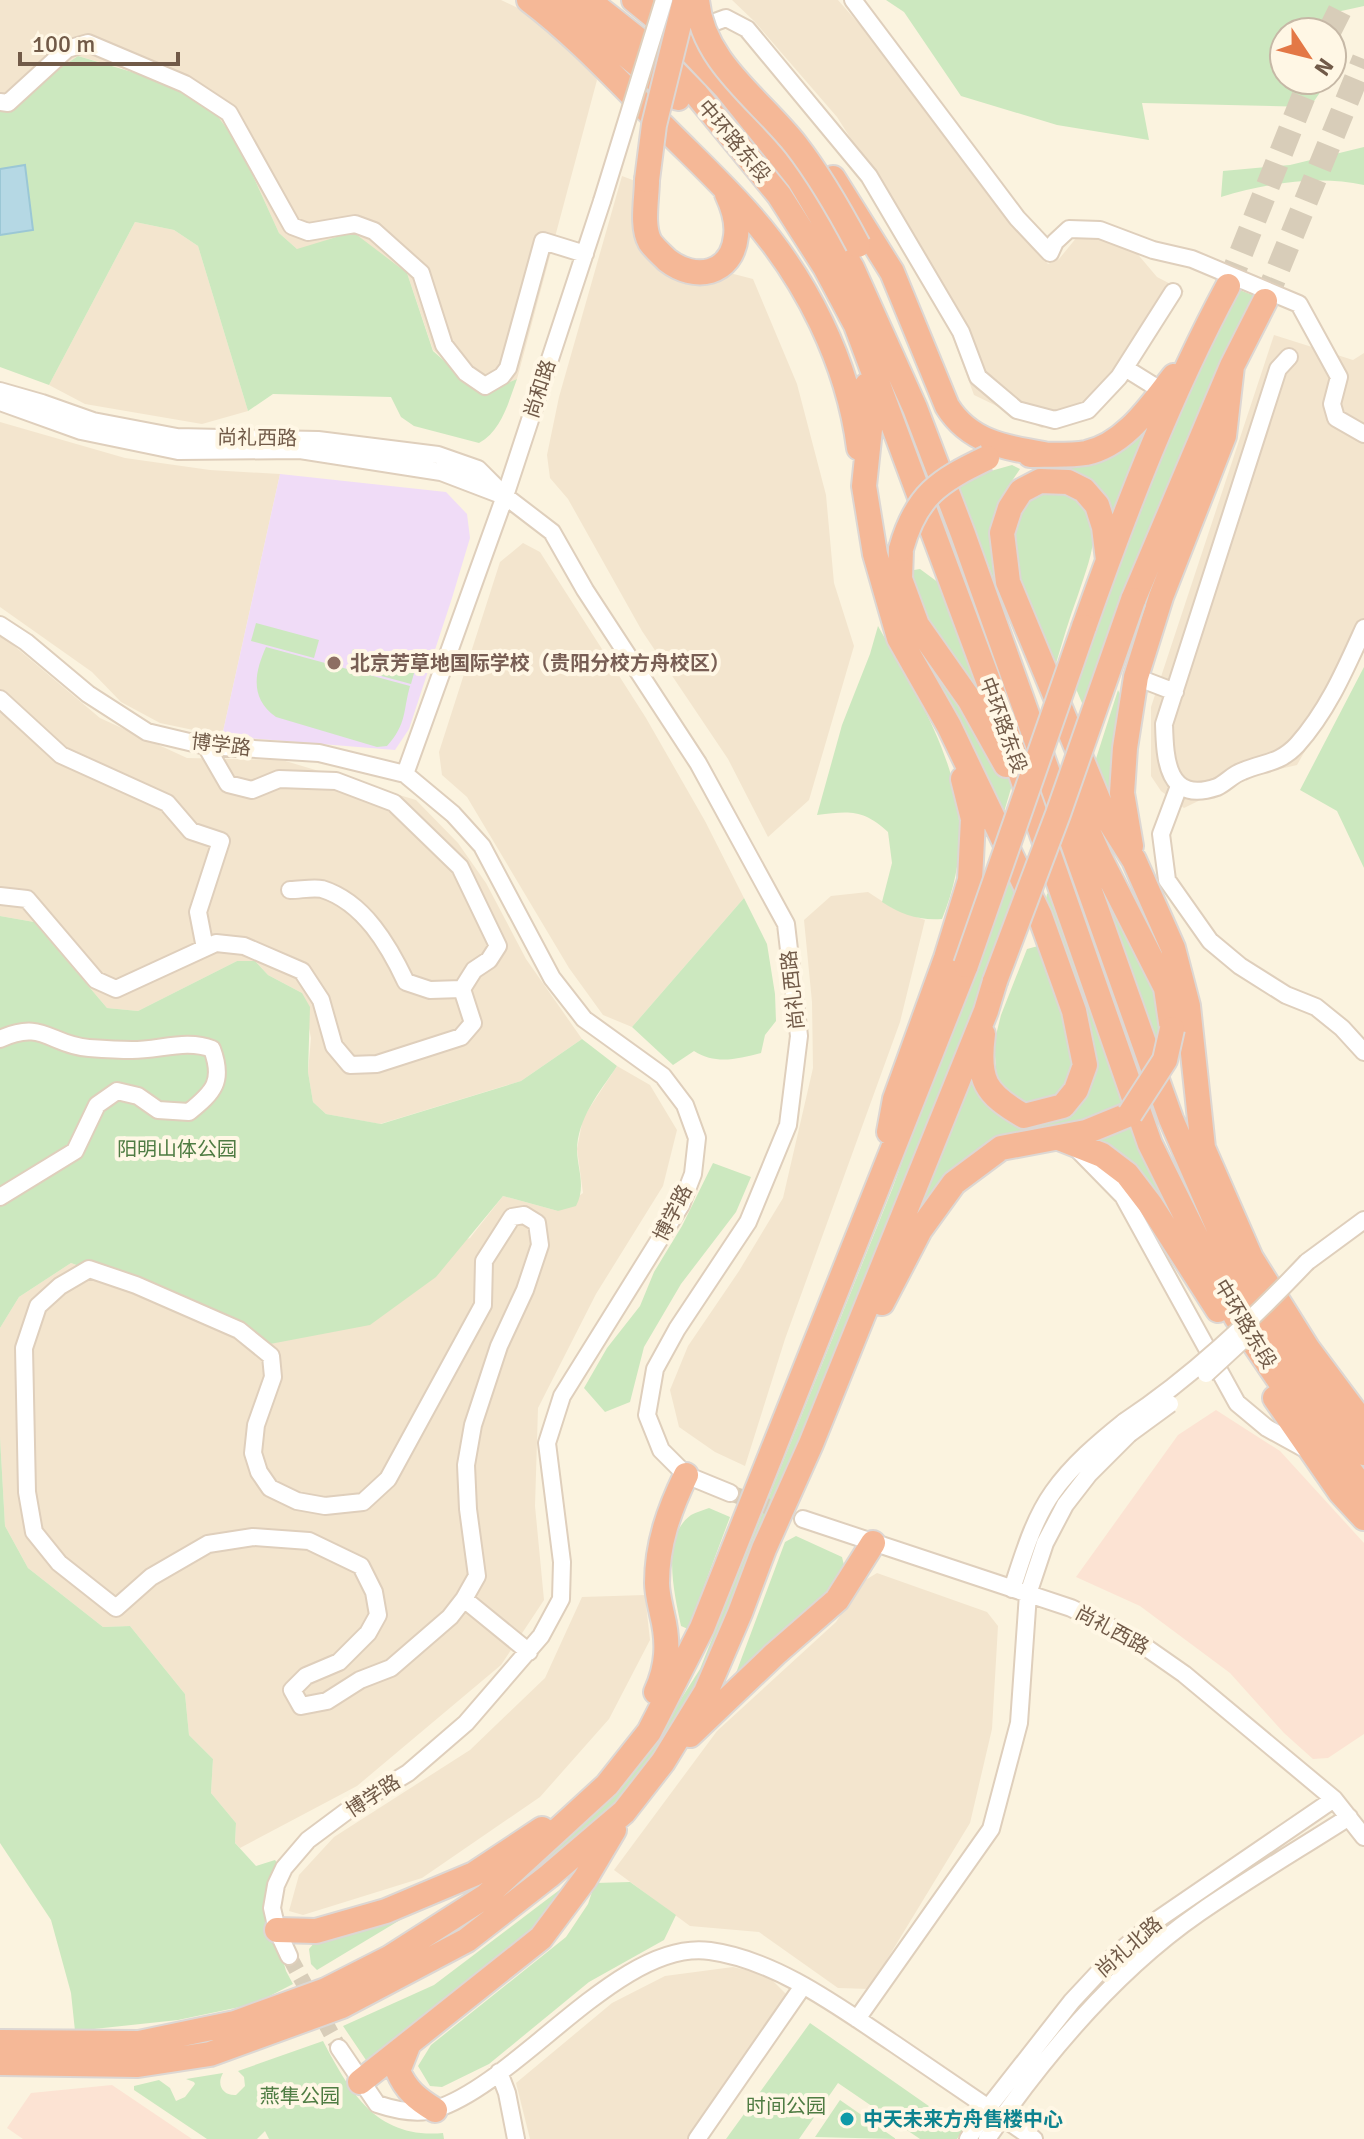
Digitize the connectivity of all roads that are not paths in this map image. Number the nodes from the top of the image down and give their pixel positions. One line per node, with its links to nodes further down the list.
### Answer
1 (529, 0): 14 (highway)
2 (560, 0): 13 (highway)
3 (588, 0): 11 (highway, 中环路东段)
4 (634, 0): 28 (highway, 中环路东段)
5 (651, 0): 10 (highway)
6 (664, 0): 15 (street, 尚和路, bridge)
7 (685, 0): 14 (highway, bridge)
8 (697, 0): 28 (highway, bridge)
9 (853, 0): 26 (street)
10 (694, 32): 22 (street); 27 (highway)
11 (696, 94): 13 (highway); 42 (highway, 中环路东段)
12 (0, 102): 15 (street)
13 (756, 187): 29 (highway)
14 (724, 188): 29 (highway)
15 (585, 254): 30 (street, 尚和路)
16 (1228, 286): 19 (highway)
17 (1173, 292): 22 (street)
18 (1265, 301): 21 (highway)
19 (1195, 349): 24 (highway); 31 (highway)
20 (1289, 357): 36 (street)
21 (1232, 366): 35 (highway); 48 (highway, bridge)
22 (1125, 368): 24 (street)
23 (0, 391): 30 (street, 尚礼西路)
24 (1162, 391): 27 (highway)
25 (0, 402): 30 (street, 尚礼西路)
26 (1364, 434)
27 (1044, 454): 42 (highway, bridge)
28 (936, 464): 32 (highway, 中环路东段)
29 (864, 486): 38 (highway)
30 (505, 496): 40 (street, 尚和路); 62 (street, 尚礼西路)
31 (1108, 560): 43 (highway); 53 (highway, bridge)
32 (991, 617): 52 (highway, bridge); 61 (highway, 中环路东段)
33 (0, 625): 39 (street, 博学路)
34 (1364, 628): 41 (street)
35 (1136, 677): 36 (street); 43 (highway)
36 (1175, 692): 41 (street)
37 (1, 701): 46 (street)
38 (949, 726): 48 (highway); 53 (highway)
39 (206, 746): 40 (street, 博学路); 47 (street)
40 (405, 774): 70 (street, 博学路)
41 (1184, 788): 50 (street); 51 (street)
42 (1034, 813): 63 (highway, 中环路东段)
43 (1134, 860): 58 (highway)
44 (290, 890): 47 (street)
45 (0, 896): 46 (street)
46 (205, 948): 47 (street)
47 (462, 989)
48 (986, 1011): 59 (highway)
49 (0, 1039): 54 (street)
50 (1364, 1040)
51 (1364, 1052)
52 (1064, 1139): 59 (highway); 60 (highway); 60 (street)
53 (876, 1194): 72 (highway)
54 (0, 1197)
55 (1364, 1220): 57 (street)
56 (1364, 1231): 57 (street)
57 (1309, 1268): 68 (street, bridge)
58 (1364, 1424)
59 (811, 1444): 71 (highway)
60 (1311, 1452): 65 (highway)
61 (1364, 1453)
62 (686, 1475): 64 (street, 尚礼西路); 72 (highway)
63 (1364, 1489)
64 (730, 1493)
65 (1364, 1518)
66 (803, 1519): 67 (street, 尚礼西路)
67 (873, 1543): 68 (street, 尚礼西路); 71 (highway)
68 (1020, 1592): 74 (street, 尚礼西路); 81 (street)
69 (464, 1599): 69 (street); 70 (street)
70 (529, 1652): 78 (street, 博学路)
71 (663, 1762): 75 (highway)
72 (625, 1763): 73 (highway)
73 (607, 1785): 78 (highway); 83 (highway)
74 (1334, 1799): 76 (street, 尚礼西路); 89 (street, 尚礼北路)
75 (624, 1812): 82 (highway); 85 (highway)
76 (1349, 1817): 77 (street, 尚礼西路); 89 (street, 尚礼北路)
77 (1364, 1837)
78 (277, 1930): 79 (street, 博学路)
79 (289, 1956)
80 (803, 1986): 81 (street); 86 (street); 91 (street)
81 (857, 2019): 89 (street)
82 (410, 2041): 87 (highway); 88 (highway)
83 (0, 2042)
84 (339, 2048): 87 (street)
85 (0, 2063)
86 (499, 2072): 88 (street); 90 (street)
87 (360, 2082): 88 (street)
88 (435, 2110)
89 (995, 2113): 92 (street, 尚礼北路); 93 (street, 尚礼北路); 94 (street)
90 (516, 2139)
91 (697, 2139)
92 (968, 2139)
93 (987, 2139)
94 (1034, 2139)

